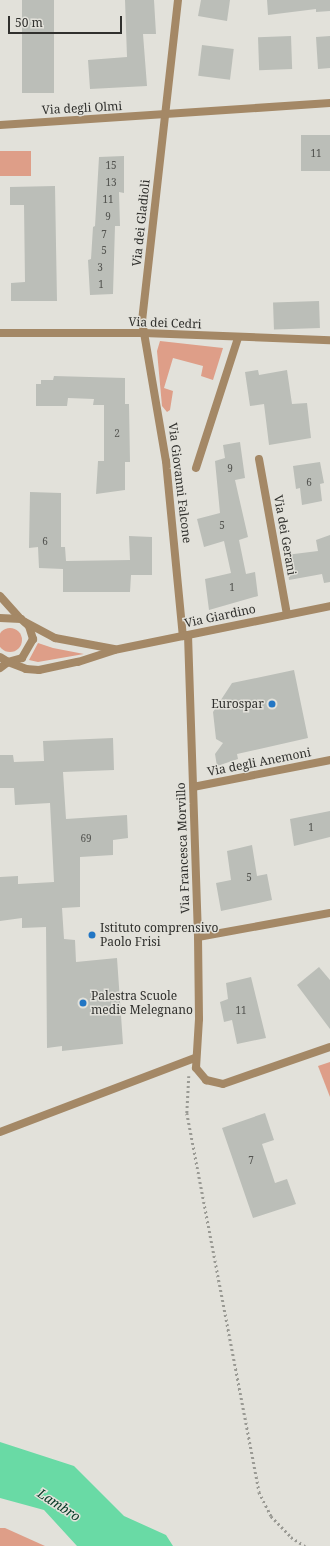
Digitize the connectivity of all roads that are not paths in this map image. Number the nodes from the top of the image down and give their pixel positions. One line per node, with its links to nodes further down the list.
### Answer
1 (178, 0): 3 (street)
2 (330, 103): 3 (street, Via degli Olmi)
3 (165, 116): 4 (street, Via degli Olmi); 6 (street, Via dei Gladioli)
4 (0, 125)
5 (0, 333): 6 (street, Via dei Cedri)
6 (144, 333): 7 (street, Via dei Cedri); 16 (street, Via Giovanni Falcone)
7 (238, 338): 8 (street, Via dei Cedri); 10 (street)
8 (330, 340)
9 (259, 459): 13 (street, Via dei Gerani)
10 (196, 468)
11 (0, 596): 15 (street, Via Giardino)
12 (330, 606): 13 (street, Via Giardino)
13 (287, 615): 16 (street, Via Giardino)
14 (0, 618): 15 (street, Via Giardino)
15 (23, 620): 17 (street, Via Giardino); 19 (street, Via Giardino)
16 (186, 636): 17 (street, Via Giardino); 22 (street, Via Francesca Morvillo)
17 (114, 650): 19 (street, Via Giardino)
18 (0, 657): 19 (street, Via Giardino)
19 (8, 662): 20 (street)
20 (0, 668)
21 (330, 760): 22 (street, Via degli Anemoni)
22 (193, 787): 24 (street, Via Francesca Morvillo)
23 (330, 913): 24 (street)
24 (198, 937): 26 (street, Via Francesca Morvillo)
25 (330, 1047): 26 (street, Via Francesca Morvillo)
26 (195, 1058): 27 (street)
27 (0, 1132)

